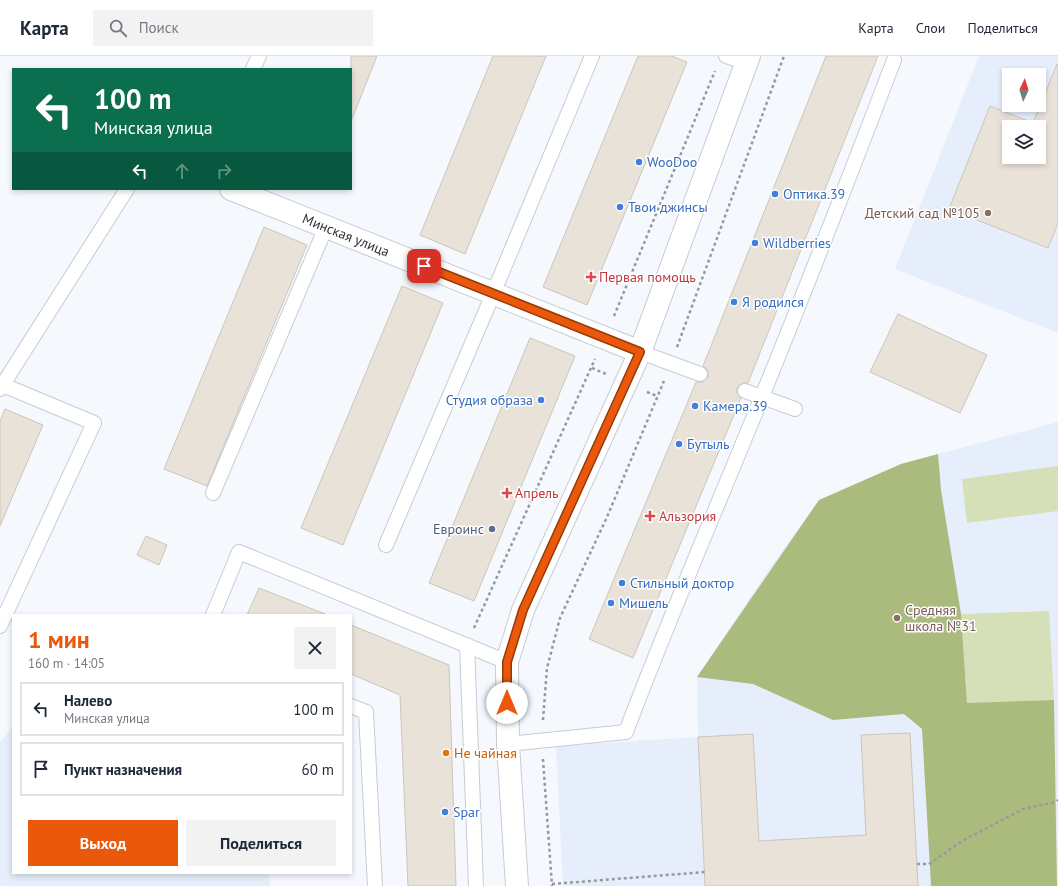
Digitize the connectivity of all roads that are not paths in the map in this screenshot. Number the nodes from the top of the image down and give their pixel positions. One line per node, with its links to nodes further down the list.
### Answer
1 (259, 56): 5 (lane)
2 (592, 56): 9 (lane)
3 (891, 57): 14 (lane)
4 (740, 58): 10 (main road)
5 (253, 68)
6 (126, 190): 12 (lane)
7 (234, 190): 8 (main road, Минская улица)
8 (326, 227): 9 (main road, Минская улица); 16 (lane)
9 (493, 294): 10 (main road, Минская улица); 17 (lane)
10 (640, 352): 11 (lane); 21 (main road)
11 (700, 374)
12 (1, 387): 19 (lane)
13 (744, 390): 14 (lane)
14 (762, 397): 15 (lane); 23 (lane)
15 (795, 409)
16 (213, 493)
17 (386, 545)
18 (213, 614): 20 (lane)
19 (0, 626)
20 (467, 645): 21 (lane); 25 (lane)
21 (507, 662): 23 (main road)
22 (352, 706): 24 (lane)
23 (508, 744): 26 (main road)
24 (375, 886)
25 (476, 886)
26 (517, 886)

